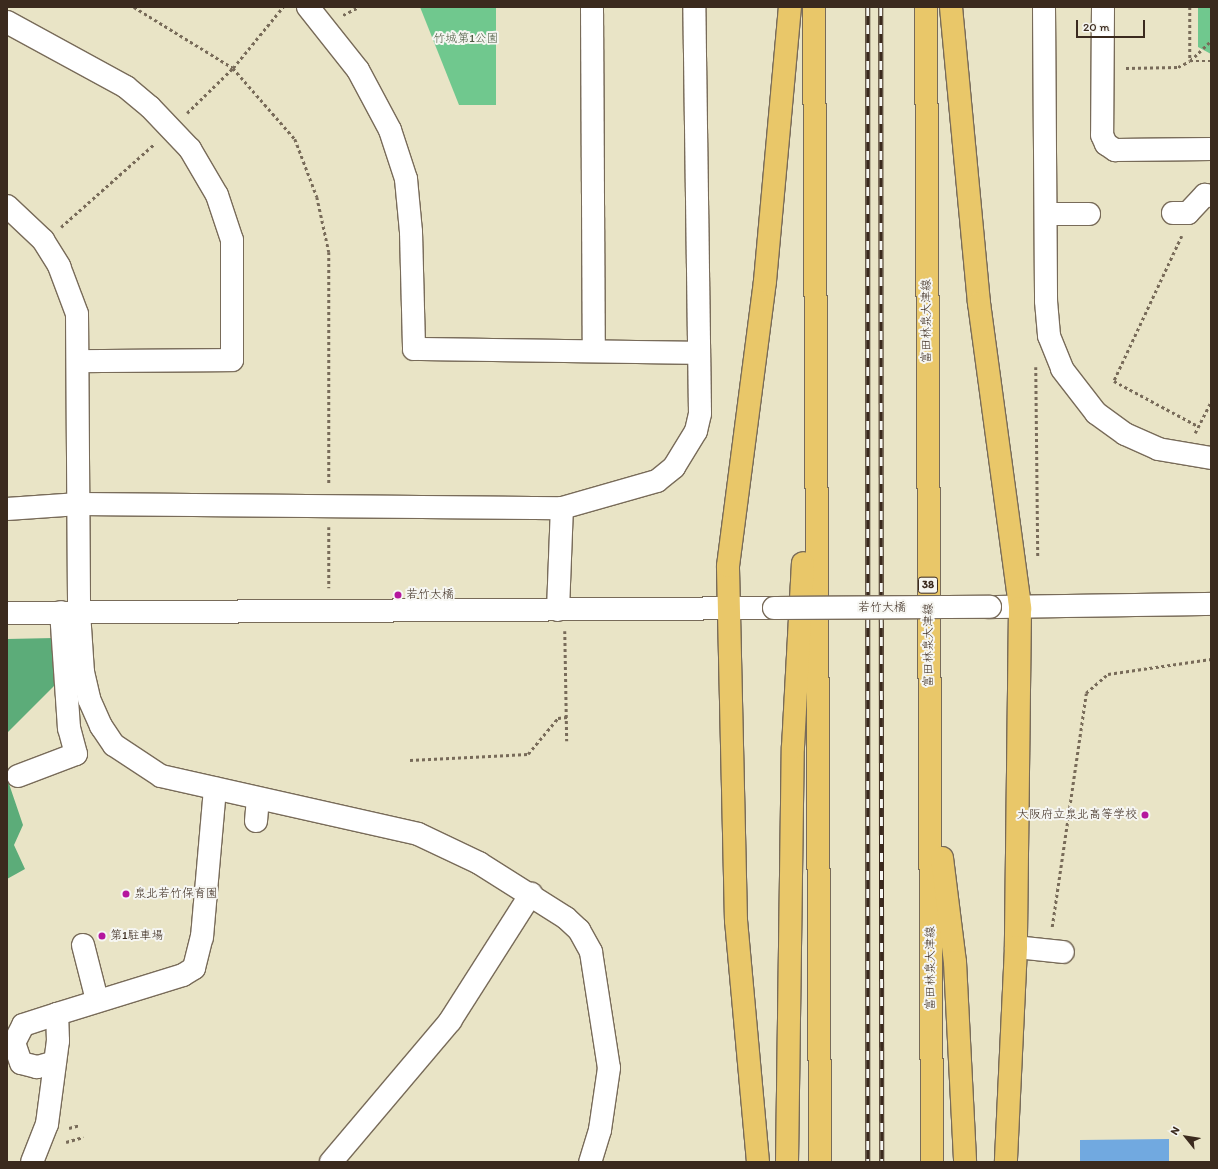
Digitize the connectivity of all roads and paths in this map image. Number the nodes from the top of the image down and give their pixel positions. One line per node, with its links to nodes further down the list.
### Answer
1 (134, 7): 33 (path)
2 (308, 7): 24 (street)
3 (592, 7): 24 (street)
4 (694, 7): 25 (street)
5 (790, 7): 40 (main road)
6 (814, 7): 23 (main road)
7 (926, 7): 48 (main road, 富田林泉大津線 / 38)
8 (951, 7): 39 (main road)
9 (1044, 7): 21 (street)
10 (1103, 7): 16 (street)
11 (1190, 7): 14 (path)
12 (7, 22): 26 (street)
13 (1211, 41): 14 (path)
14 (1190, 61): 15 (path); 16 (path)
15 (1211, 61)
16 (1103, 68): 17 (street)
17 (1211, 149)
18 (1211, 196): 20 (street)
19 (7, 206): 26 (street)
20 (1180, 213): 29 (path)
21 (1047, 214): 22 (street); 31 (street)
22 (1089, 214)
23 (815, 329): 67 (main road); 68 (main road)
24 (594, 351): 25 (street)
25 (697, 353): 35 (street)
26 (80, 361): 32 (street)
27 (1036, 361): 36 (path)
28 (1211, 401): 29 (path)
29 (1198, 426): 30 (path)
30 (1193, 438)
31 (1211, 458)
32 (79, 504): 33 (street); 34 (street); 42 (street)
33 (329, 505): 35 (street); 37 (path)
34 (7, 508)
35 (562, 508): 41 (street)
36 (1038, 561)
37 (329, 593)
38 (1211, 604): 39 (street, 若竹大橋)
39 (1020, 608): 40 (street, 若竹大橋, bridge); 56 (main road)
40 (729, 609): 41 (street, 若竹大橋); 66 (main road)
41 (558, 610): 42 (street, 若竹大橋)
42 (70, 612): 43 (street, 若竹大橋); 50 (street); 51 (street)
43 (7, 613)
44 (565, 631): 46 (path)
45 (1211, 659): 57 (path)
46 (567, 717): 47 (path); 49 (path)
47 (567, 741)
48 (929, 756): 69 (main road, 富田林泉大津線 / 38); 70 (main road)
49 (410, 760)
50 (18, 776)
51 (215, 789): 52 (street); 58 (street)
52 (258, 799): 53 (street); 54 (street)
53 (256, 820)
54 (532, 894): 64 (street); 65 (street)
55 (83, 946): 58 (street)
56 (1016, 947): 57 (street); 71 (main road)
57 (1056, 951)
58 (96, 1000): 59 (street)
59 (57, 1014): 60 (street); 60 (street)
60 (55, 1062): 63 (street)
61 (83, 1137): 62 (path)
62 (63, 1148)
63 (32, 1162)
64 (331, 1162)
65 (590, 1162)
66 (758, 1162)
67 (787, 1162)
68 (820, 1162)
69 (932, 1162)
70 (965, 1162)
71 (1006, 1162)

